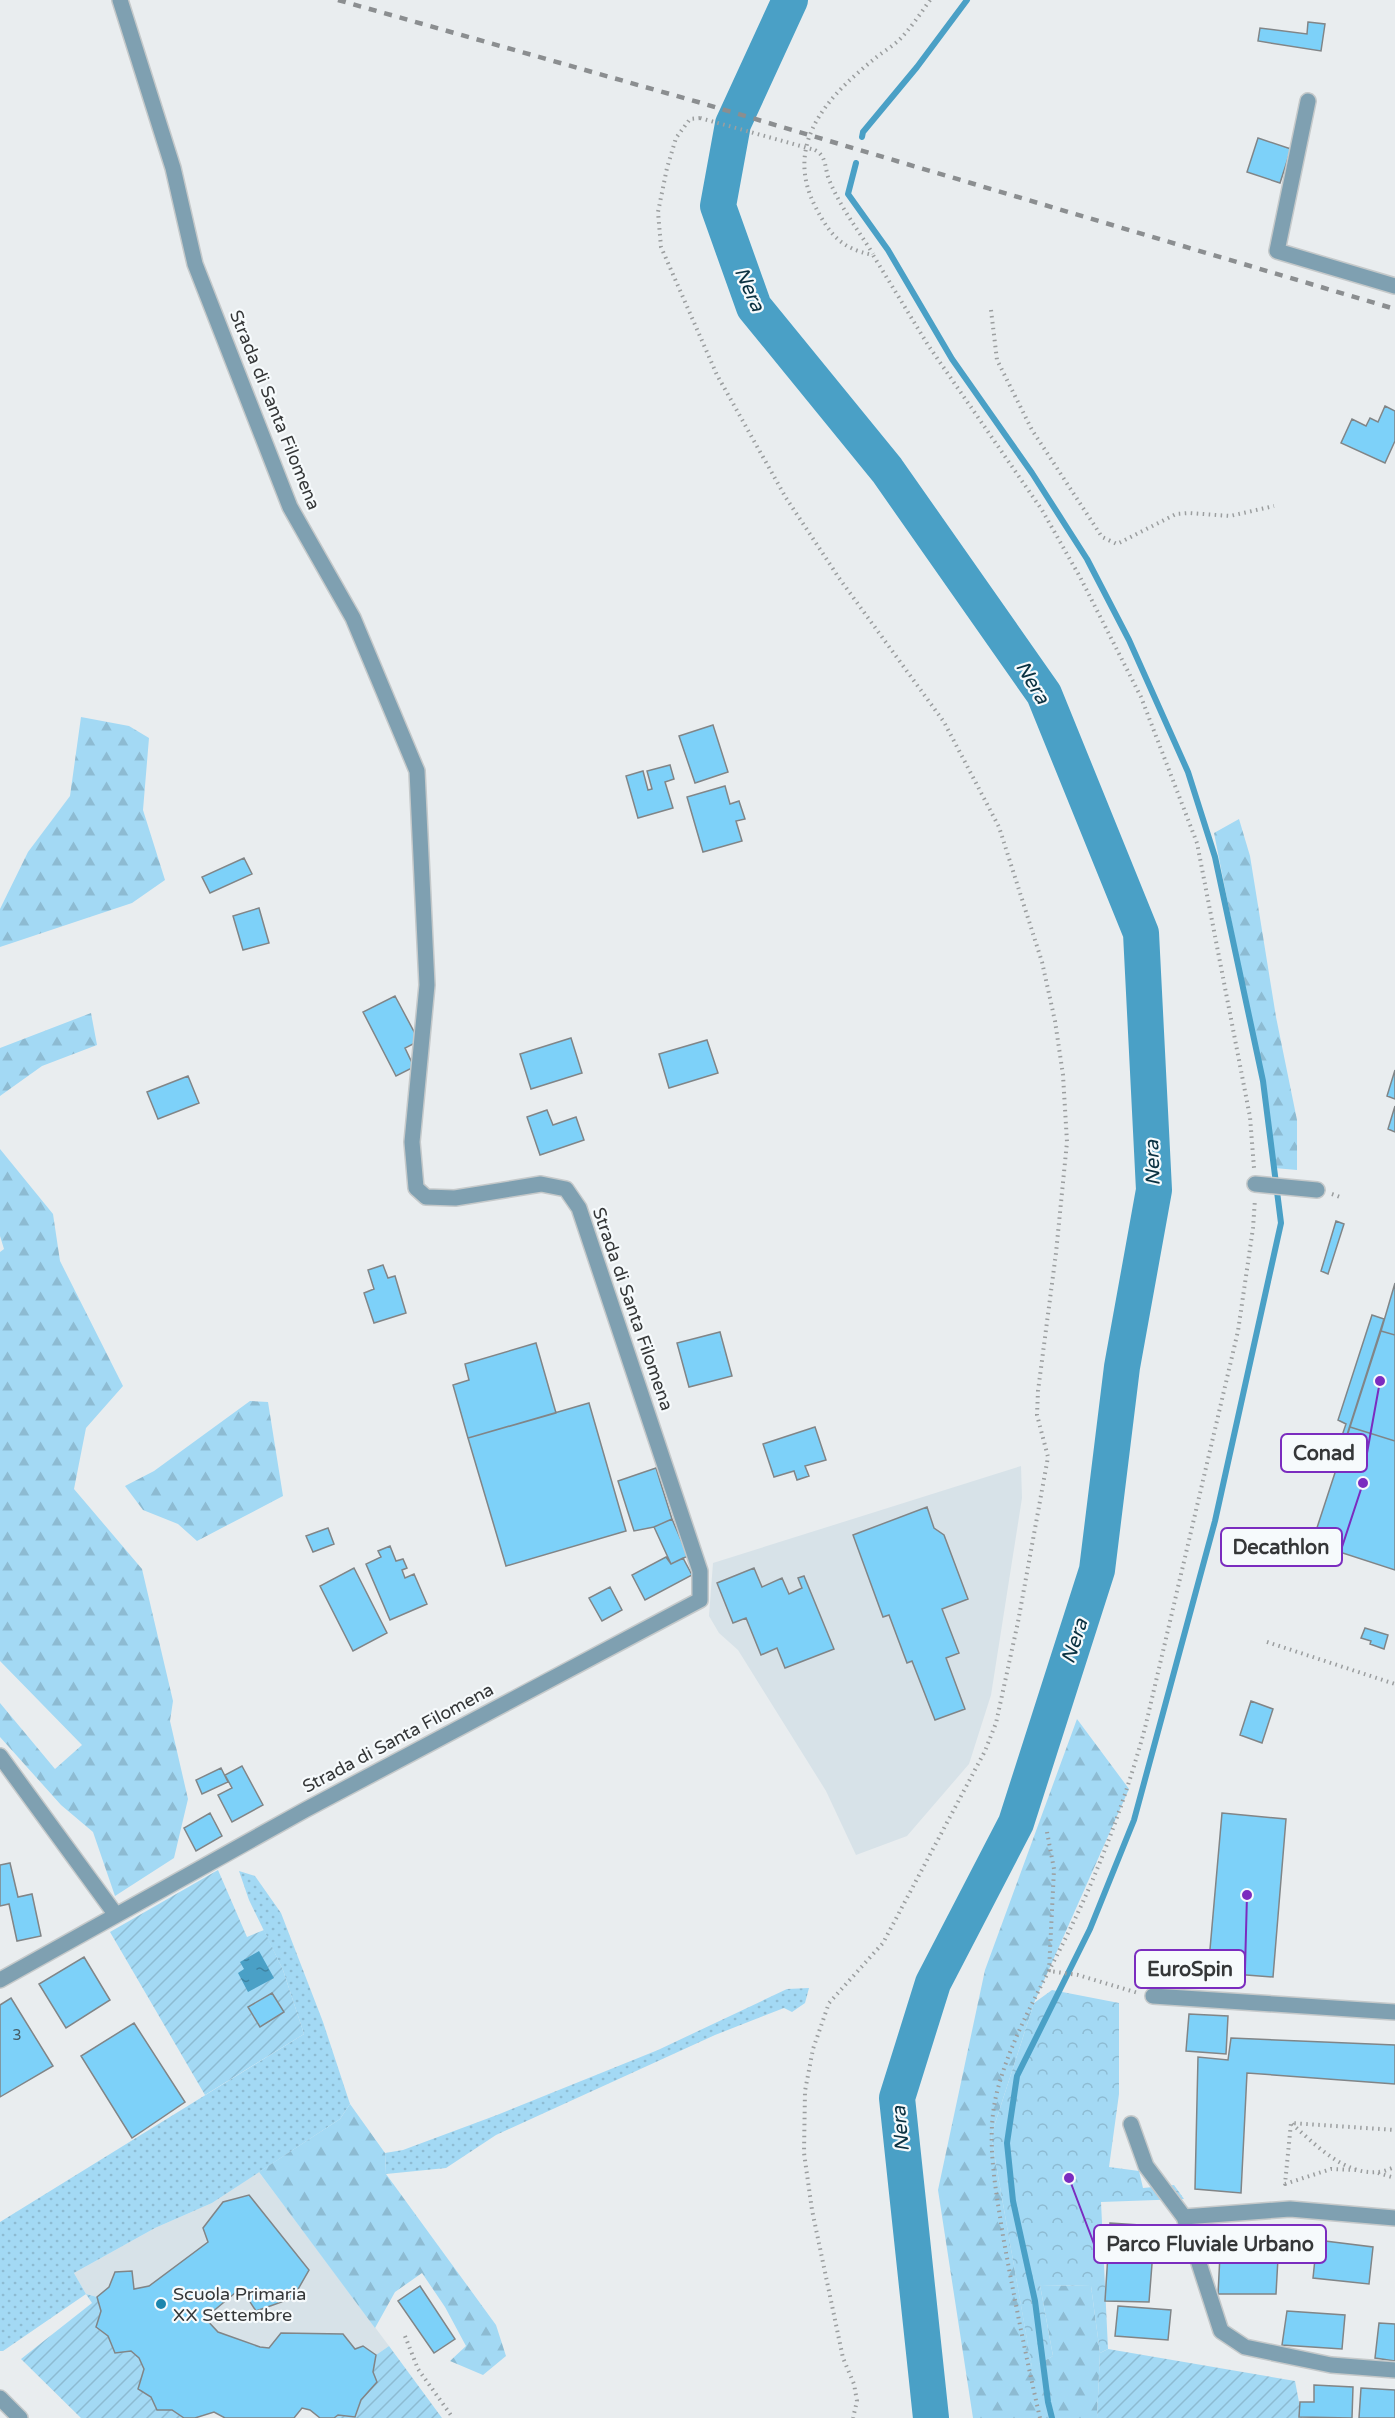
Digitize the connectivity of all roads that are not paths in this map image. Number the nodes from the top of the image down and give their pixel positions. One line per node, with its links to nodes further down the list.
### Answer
1 (120, 0): 7 (street, Strada di Santa Filomena)
2 (1308, 101): 3 (street)
3 (1395, 286)
4 (1256, 1184): 5 (street)
5 (1317, 1190)
6 (0, 1755): 7 (street)
7 (116, 1915): 8 (street, Strada di Santa Filomena)
8 (0, 1980)
9 (1153, 1996): 10 (street)
10 (1395, 2012)
11 (1131, 2124): 12 (street)
12 (1184, 2217): 13 (street); 14 (street)
13 (1395, 2218)
14 (1395, 2370)
15 (0, 2398): 16 (street)
16 (20, 2418)

